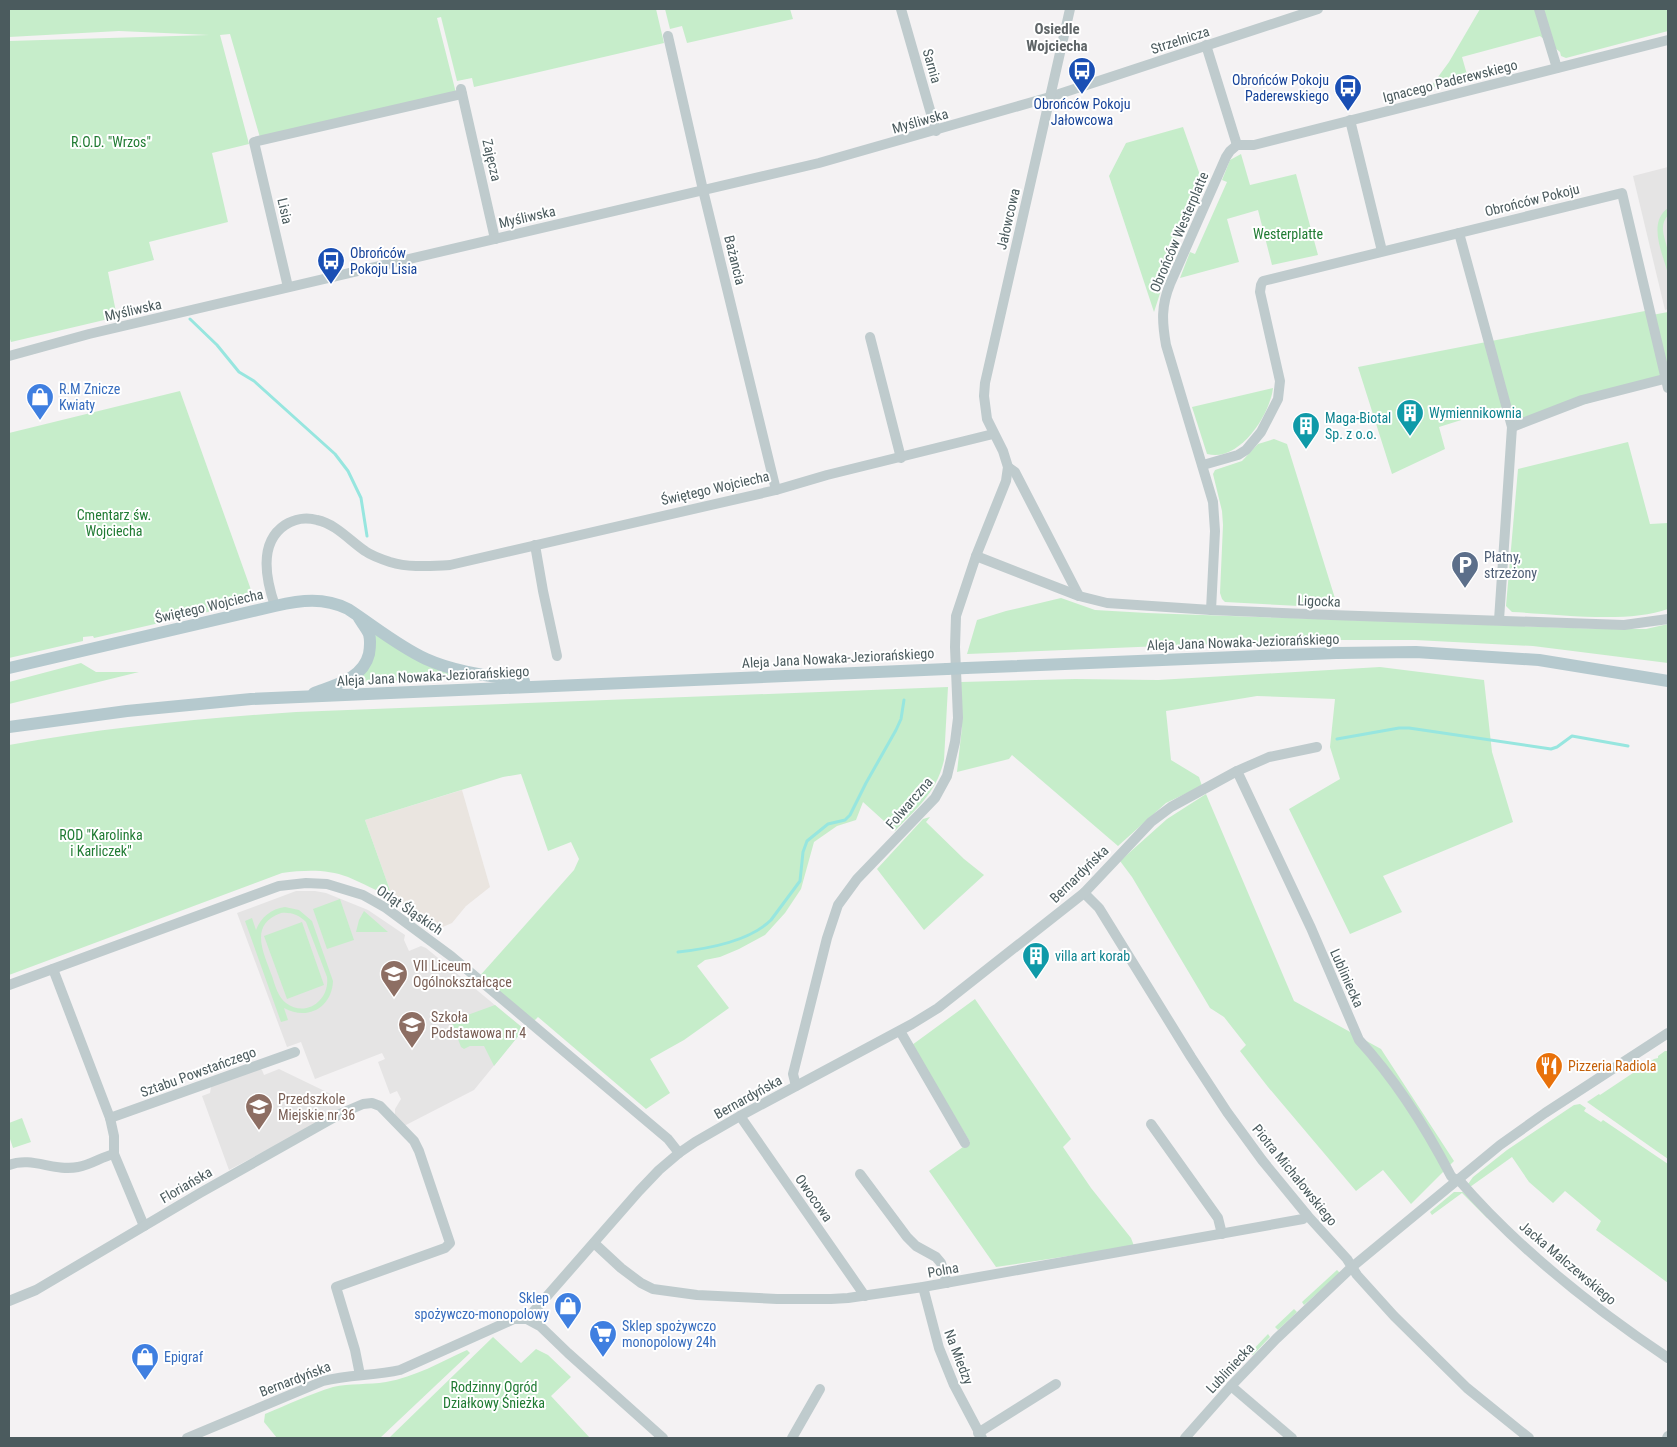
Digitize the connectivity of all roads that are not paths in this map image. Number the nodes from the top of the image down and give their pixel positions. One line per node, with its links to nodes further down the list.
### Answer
1 (901, 9): 12 (street, Sarnia)
2 (1070, 9): 10 (street, Jałowcowa)
3 (1318, 9): 7 (street, Strzelnicza)
4 (1539, 9): 8 (street)
5 (668, 36): 14 (street, Bażancia)
6 (1668, 40): 8 (street, Ignacego Paderewskiego)
7 (1206, 45): 10 (street, Strzelnicza); 13 (street)
8 (1558, 68): 11 (street, Ignacego Paderewskiego)
9 (461, 90): 16 (street, Zajęcza); 18 (street, Lisia)
10 (1050, 97): 12 (street, Myśliwska); 23 (street, Jałowcowa)
11 (1350, 120): 13 (street, Ignacego Paderewskiego); 17 (street)
12 (936, 131): 14 (street, Myśliwska)
13 (1237, 145): 25 (street, Obrońców Westerplatte)
14 (703, 190): 16 (street, Myśliwska); 27 (street, Bażancia)
15 (1459, 232): 17 (street); 21 (street, Obrońców Pokoju); 22 (street)
16 (495, 239): 18 (street, Myśliwska)
17 (1382, 251): 25 (street)
18 (288, 287): 20 (street, Myśliwska)
19 (870, 336): 24 (street)
20 (9, 356)
21 (1668, 382): 22 (street, Obrońców Pokoju)
22 (1512, 427): 35 (street)
23 (993, 434): 24 (street, Świętego Wojciecha); 26 (street)
24 (901, 458): 27 (street, Świętego Wojciecha)
25 (1203, 465): 32 (street, Obrońców Westerplatte)
26 (1008, 467): 29 (street, Folwarczna); 30 (street)
27 (776, 490): 28 (street, Świętego Wojciecha)
28 (535, 545): 31 (street, Świętego Wojciecha); 36 (street)
29 (976, 556): 30 (street, Ligocka); 50 (street, Folwarczna)
30 (1079, 596): 32 (street, Ligocka)
31 (275, 606): 33 (main road); 37 (main road, Świętego Wojciecha)
32 (1211, 610): 35 (street, Ligocka)
33 (358, 615): 39 (main road); 40 (main road)
34 (1668, 619): 35 (street, Ligocka)
35 (1499, 620)
36 (557, 656)
37 (9, 668)
38 (1668, 681): 39 (main road, Aleja Jana Nowaka-Jeziorańskiego, bridge)
39 (549, 686): 40 (main road, Aleja Jana Nowaka-Jeziorańskiego)
40 (305, 697): 41 (main road, Aleja Jana Nowaka-Jeziorańskiego)
41 (9, 727)
42 (1316, 747): 43 (street, Bernardyńska)
43 (1237, 771): 44 (street, Bernardyńska); 59 (street, Lubliniecka)
44 (1084, 893): 47 (street, Bernardyńska); 60 (street, Piotra Michałowskiego)
45 (53, 969): 46 (street, Orląt Śląskich); 52 (street); 55 (street, Orląt Śląskich)
46 (9, 985)
47 (900, 1031): 50 (street, Bernardyńska); 54 (street)
48 (1668, 1033): 59 (street, Lubliniecka)
49 (295, 1052): 52 (street, Sztabu Powstańczego)
50 (796, 1086): 51 (street, Bernardyńska)
51 (740, 1116): 55 (street, Bernardyńska); 67 (street, Owocowa)
52 (110, 1118): 56 (street)
53 (1151, 1124): 62 (street)
54 (964, 1143)
55 (679, 1153): 63 (street, Bernardyńska)
56 (114, 1154): 57 (street); 61 (street)
57 (9, 1166)
58 (860, 1174): 65 (street)
59 (1457, 1180): 64 (street, Lubliniecka); 70 (street, Jacka Malczewskiego)
60 (1307, 1215): 62 (street, Polna); 64 (street, Piotra Michałowskiego)
61 (144, 1226): 68 (street, Floriańska); 71 (street, Floriańska)
62 (1222, 1234): 65 (street, Polna)
63 (594, 1243): 67 (street, Polna); 69 (street, Bernardyńska)
64 (1352, 1267): 73 (street, Lubliniecka); 81 (street, Piotra Michałowskiego)
65 (947, 1283): 66 (street, Polna)
66 (923, 1287): 67 (street, Polna); 75 (street, Na Miedzy)
67 (865, 1296)
68 (9, 1301)
69 (527, 1319): 71 (street, Bernardyńska); 77 (street)
70 (1668, 1358)
71 (360, 1375): 76 (street, Bernardyńska)
72 (1056, 1384): 75 (street, Na Miedzy)
73 (1231, 1386): 79 (street, Lubliniecka); 80 (street)
74 (820, 1389): 78 (street)
75 (980, 1436)
76 (187, 1438)
77 (663, 1438)
78 (792, 1438)
79 (1185, 1438)
80 (1292, 1438)
81 (1529, 1438)

